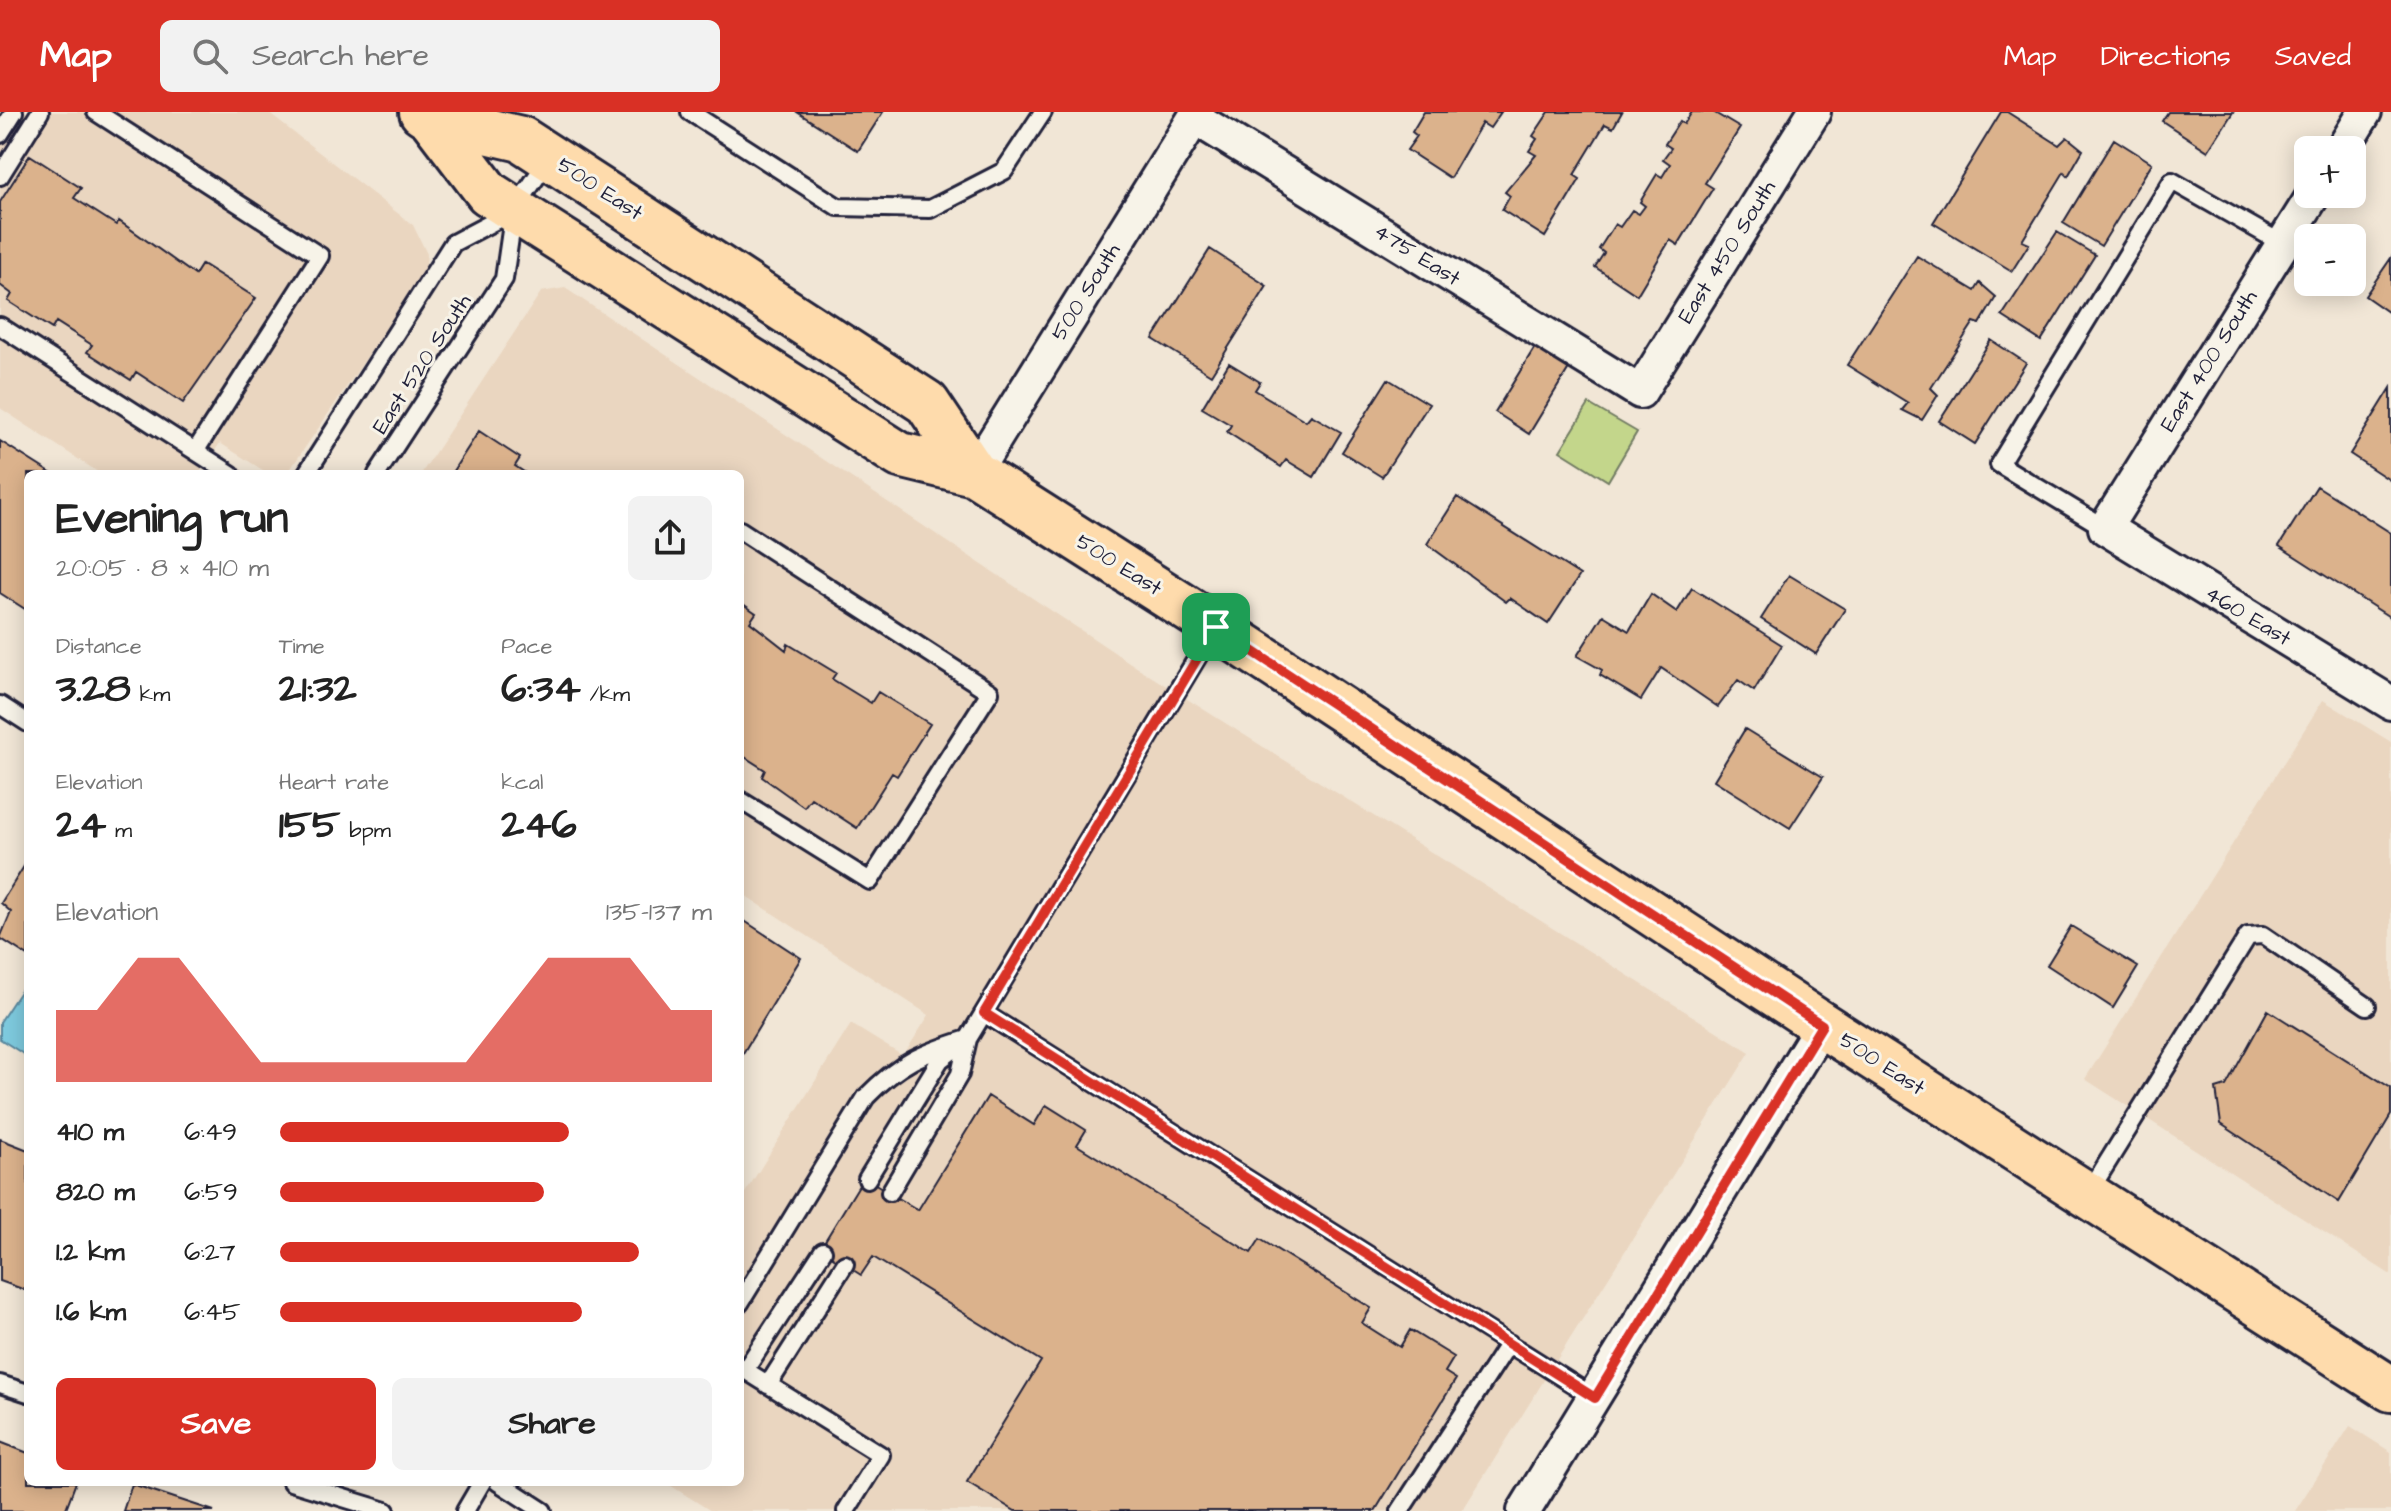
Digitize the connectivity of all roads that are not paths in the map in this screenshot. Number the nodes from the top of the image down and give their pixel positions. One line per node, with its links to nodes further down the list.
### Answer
1 (14, 112): 10 (lane)
2 (40, 112): 13 (lane)
3 (96, 112): 19 (lane)
4 (690, 112): 5 (lane)
5 (1043, 112)
6 (1814, 112): 18 (street, East 450 South)
7 (2365, 112): 11 (street)
8 (1192, 114): 18 (street, 475 East); 23 (street, 500 South)
9 (426, 115): 12 (main road, 500 East); 15 (main road, 500 East)
10 (0, 134)
11 (2350, 136)
12 (550, 156): 15 (lane); 23 (main road, 500 East)
13 (0, 176)
14 (2305, 208): 16 (street, East 400 South)
15 (514, 210): 21 (lane); 22 (lane, East 520 South); 23 (main road, 500 East)
16 (2283, 244): 24 (street, East 400 South); 24 (lane)
17 (0, 326): 19 (lane)
18 (1640, 392)
19 (196, 450): 20 (lane)
20 (225, 470)
21 (309, 470)
22 (380, 470)
23 (974, 473): 26 (main road, 500 East)
24 (2105, 528): 27 (street, 460 East)
25 (744, 533): 30 (lane)
26 (1216, 627): 32 (lane); 33 (main road, 500 East)
27 (2391, 703)
28 (0, 705): 29 (lane)
29 (24, 720)
30 (744, 802)
31 (2367, 1006): 37 (lane)
32 (984, 1013): 34 (lane); 41 (lane)
33 (1822, 1025): 37 (main road, 500 East); 48 (street)
34 (968, 1039): 35 (lane); 36 (lane); 40 (lane)
35 (867, 1179)
36 (890, 1192)
37 (2087, 1195): 46 (main road, 500 East)
38 (823, 1251): 42 (lane)
39 (845, 1264): 45 (lane)
40 (744, 1296)
41 (1509, 1343): 48 (lane); 56 (lane)
42 (744, 1368)
43 (744, 1370): 45 (lane)
44 (0, 1384): 47 (lane)
45 (768, 1385): 55 (lane)
46 (2391, 1389)
47 (24, 1392)
48 (1595, 1398): 57 (street)
49 (304, 1486): 52 (lane)
50 (480, 1486): 53 (lane)
51 (504, 1486): 54 (lane)
52 (386, 1511)
53 (465, 1511)
54 (543, 1511)
55 (846, 1511)
56 (1400, 1511)
57 (1524, 1511)

